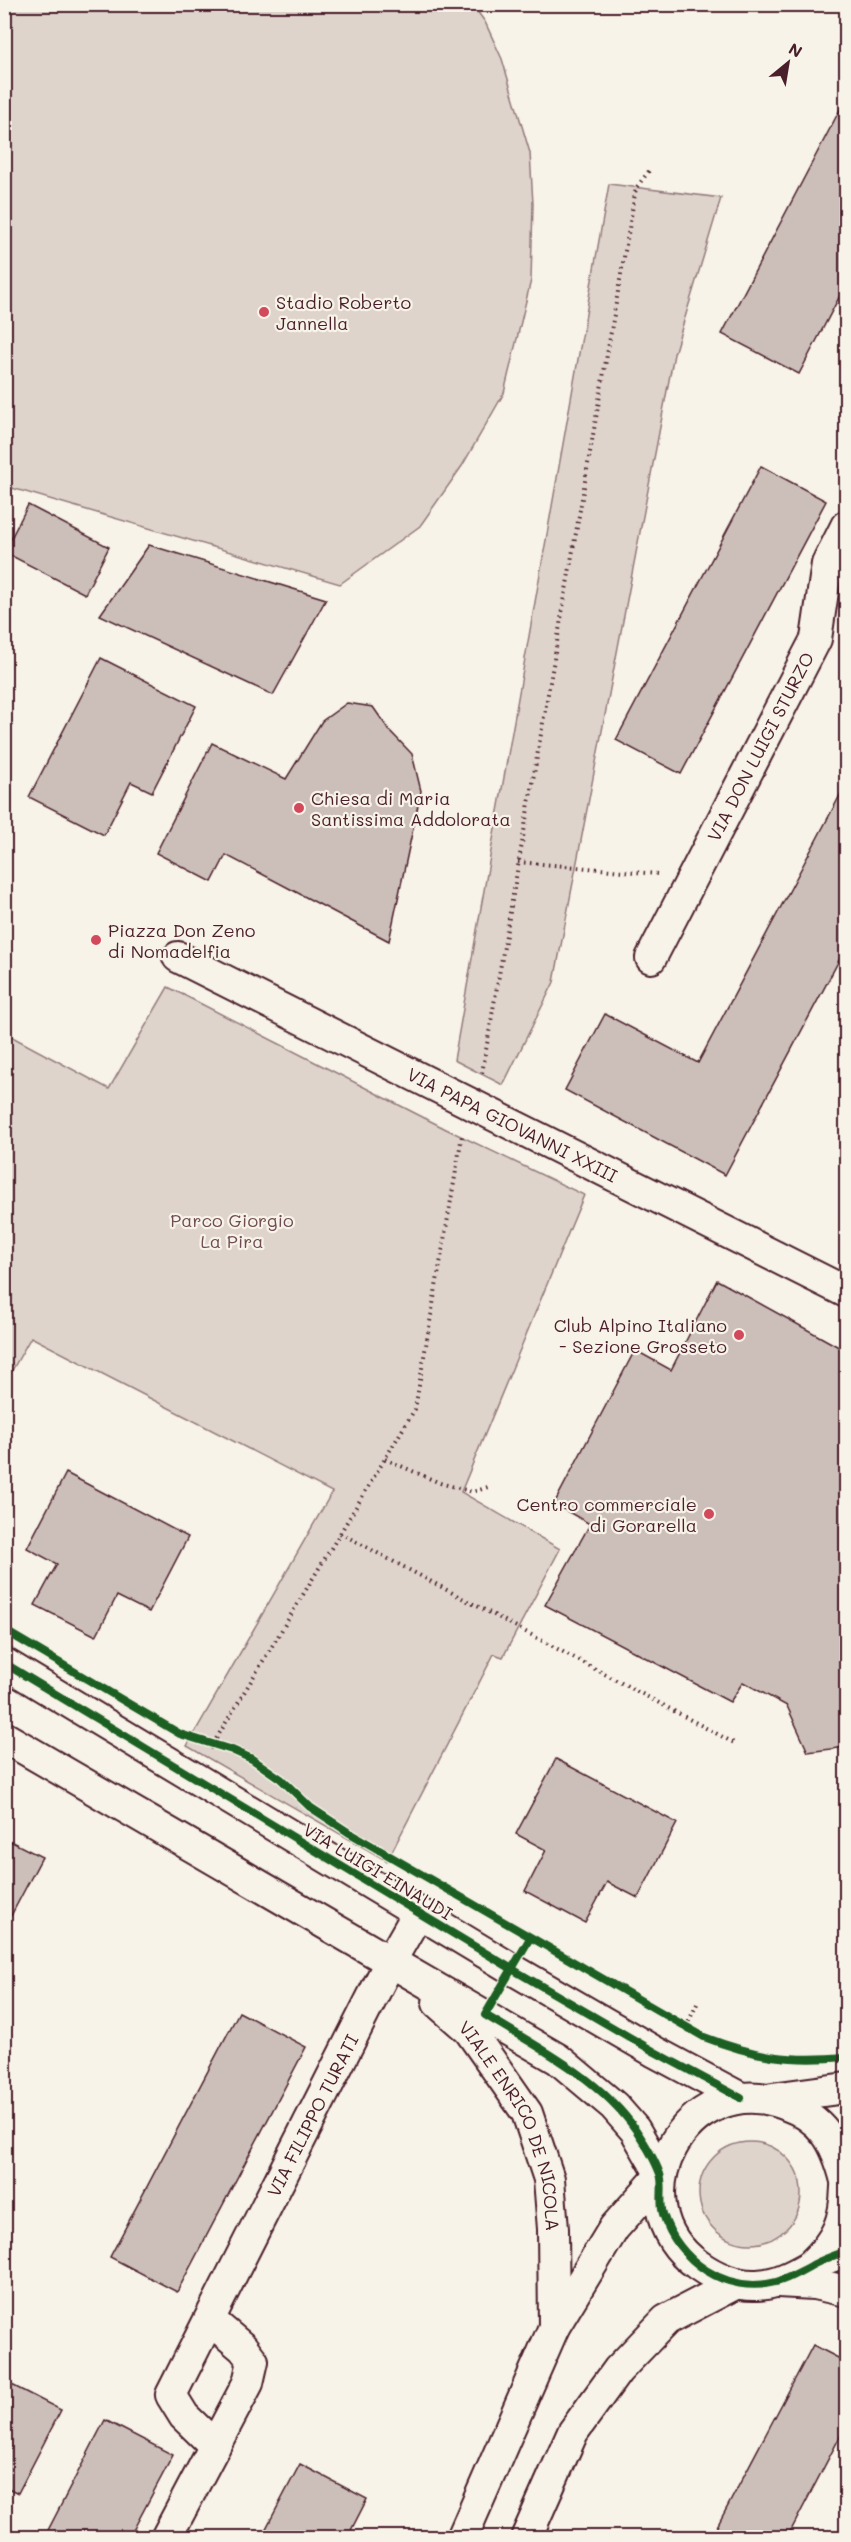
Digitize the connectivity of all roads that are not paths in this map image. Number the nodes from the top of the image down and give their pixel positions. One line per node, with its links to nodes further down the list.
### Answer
1 (846, 526): 3 (street, VIA DON LUIGI STURZO)
2 (178, 957): 4 (street, VIA PAPA GIOVANNI XXIII)
3 (651, 958)
4 (846, 1292)
5 (5, 1664): 7 (street, VIA LUIGI EINAUDI)
6 (4, 1737): 8 (street)
7 (418, 1913): 8 (street, VIA FILIPPO TURATI); 10 (street, VIA LUIGI EINAUDI)
8 (390, 1962): 11 (street); 19 (street, VIA FILIPPO TURATI); 20 (street, VIALE ENRICO DE NICOLA)
9 (846, 2088): 10 (street, VIALE ENRICO DE NICOLA)
10 (756, 2098): 11 (street, VIALE ENRICO DE NICOLA); 12 (street)
11 (661, 2175): 17 (street, VIALE ENRICO DE NICOLA); 20 (street, VIALE ENRICO DE NICOLA)
12 (846, 2181)
13 (846, 2204): 15 (street, VIALE ENRICO DE NICOLA)
14 (846, 2251): 15 (street, VIALE ENRICO DE NICOLA)
15 (810, 2266): 16 (street, VIALE ENRICO DE NICOLA)
16 (775, 2282): 17 (street, VIALE ENRICO DE NICOLA); 18 (street)
17 (737, 2283): 24 (street, VIALE ENRICO DE NICOLA)
18 (846, 2291)
19 (210, 2320): 21 (street, VIA FILIPPO TURATI); 21 (street)
20 (554, 2327): 23 (street, VIALE ENRICO DE NICOLA)
21 (215, 2446): 22 (street)
22 (166, 2538)
23 (462, 2538)
24 (526, 2538)

